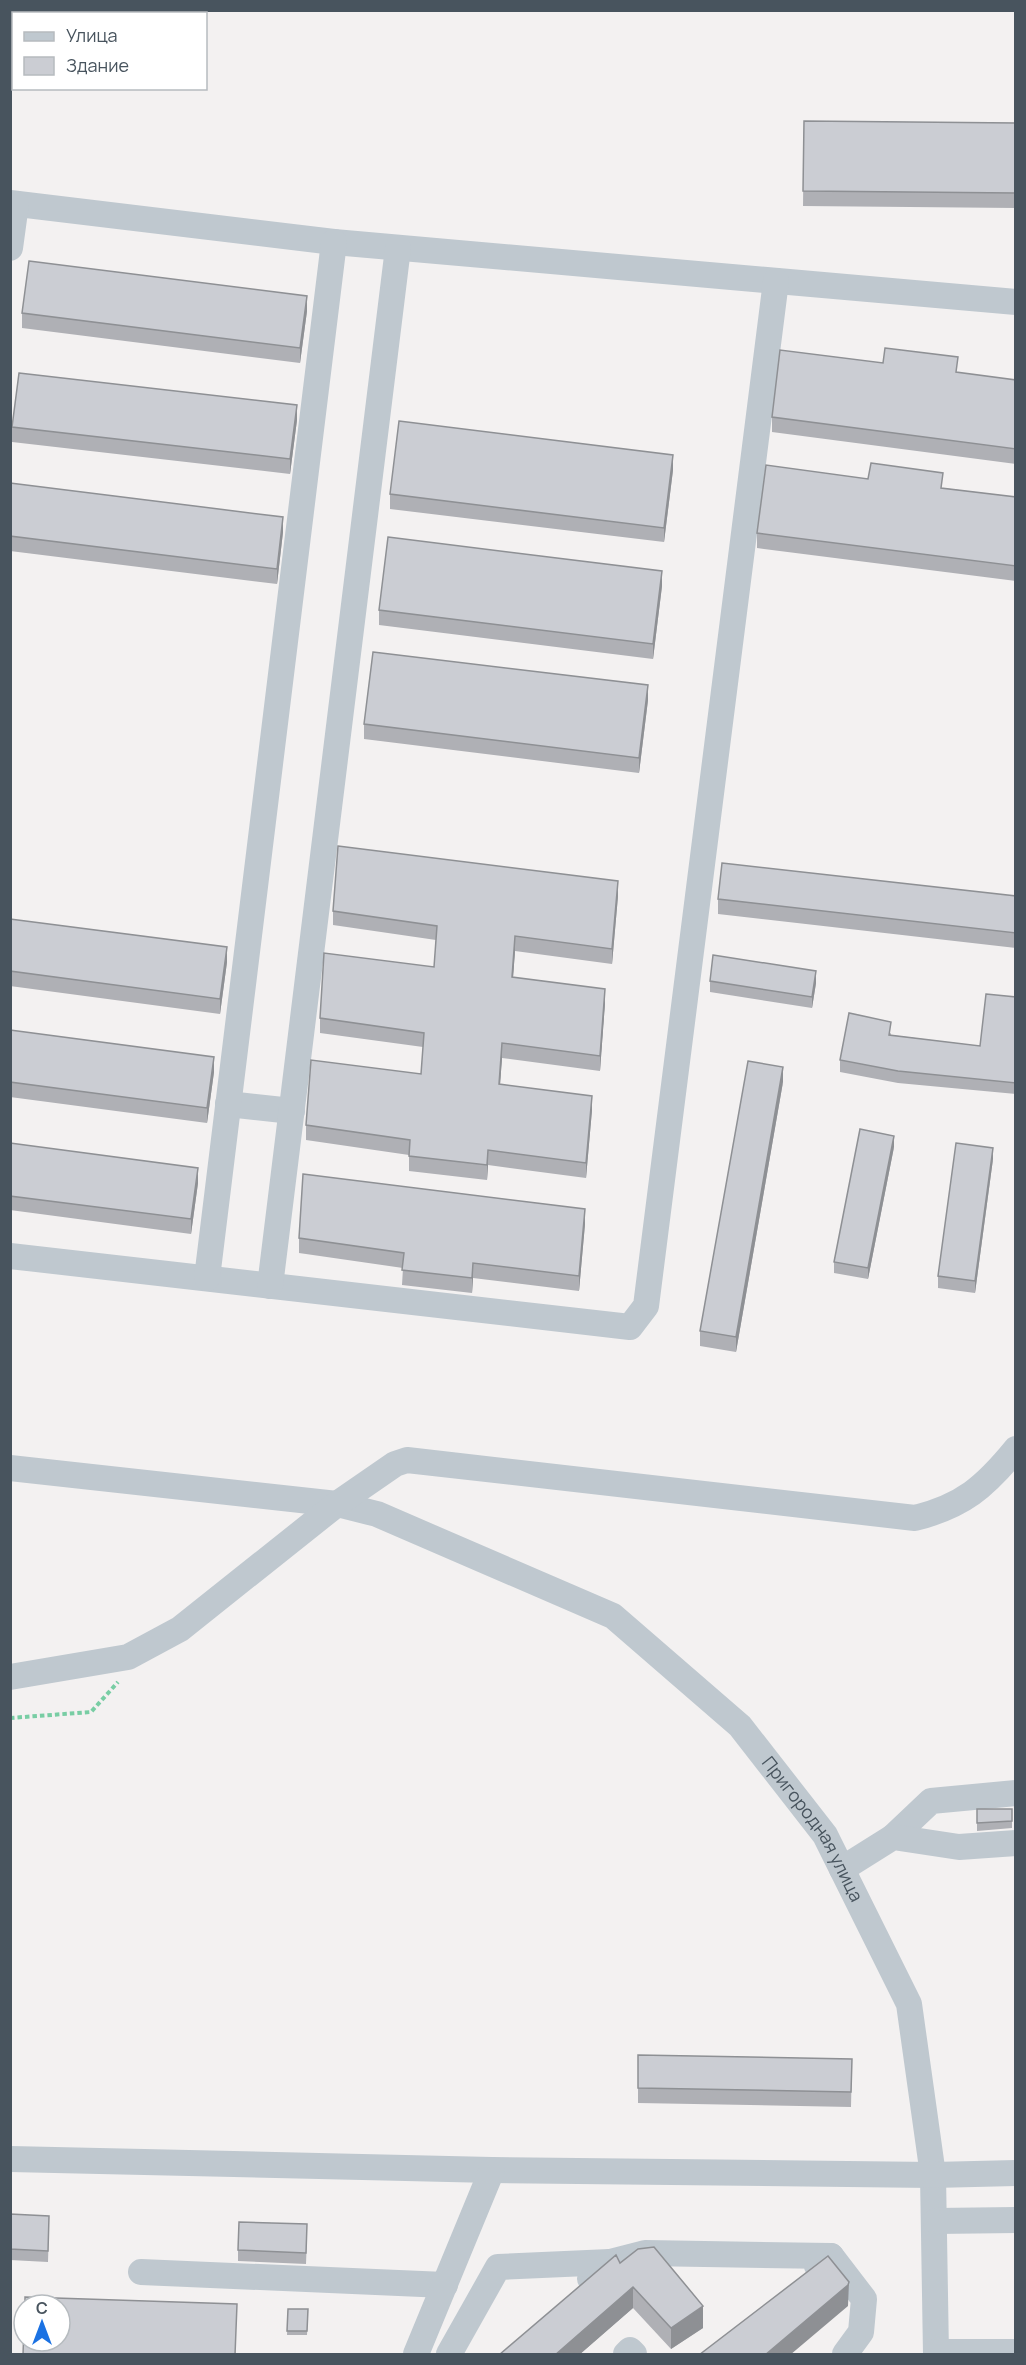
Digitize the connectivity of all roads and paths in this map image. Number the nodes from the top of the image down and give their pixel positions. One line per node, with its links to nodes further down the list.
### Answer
1 (13, 203): 2 (street); 3 (street)
2 (334, 243): 4 (street); 7 (street)
3 (10, 248)
4 (398, 248): 5 (street); 8 (street)
5 (776, 281): 6 (street); 11 (street)
6 (1016, 302)
7 (228, 1104): 8 (street); 10 (street)
8 (292, 1112): 11 (street)
9 (10, 1256): 10 (street)
10 (207, 1278): 11 (street)
11 (270, 1286)
12 (1016, 1449): 14 (street)
13 (10, 1468): 14 (street, Пригородная улица)
14 (337, 1504): 15 (street); 21 (street, Пригородная улица)
15 (10, 1677)
16 (122, 1678): 17 (path)
17 (10, 1718)
18 (1016, 1793): 19 (street)
19 (893, 1837): 20 (street); 21 (street)
20 (1016, 1843)
21 (842, 1869): 25 (street, Пригородная улица)
22 (10, 2158): 23 (street)
23 (492, 2170): 25 (street); 32 (street)
24 (1016, 2173): 25 (street)
25 (933, 2175): 27 (street, Пригородная улица)
26 (1016, 2220): 27 (street)
27 (936, 2221): 35 (street, Пригородная улица)
28 (831, 2256): 29 (street); 31 (street); 40 (street)
29 (610, 2262): 33 (street); 37 (street)
30 (141, 2272): 32 (street)
31 (794, 2284)
32 (445, 2285): 36 (street)
33 (568, 2297)
34 (1016, 2352): 35 (street)
35 (936, 2353)
36 (416, 2355)
37 (449, 2355)
38 (626, 2355): 39 (street)
39 (634, 2355)
40 (845, 2355)

